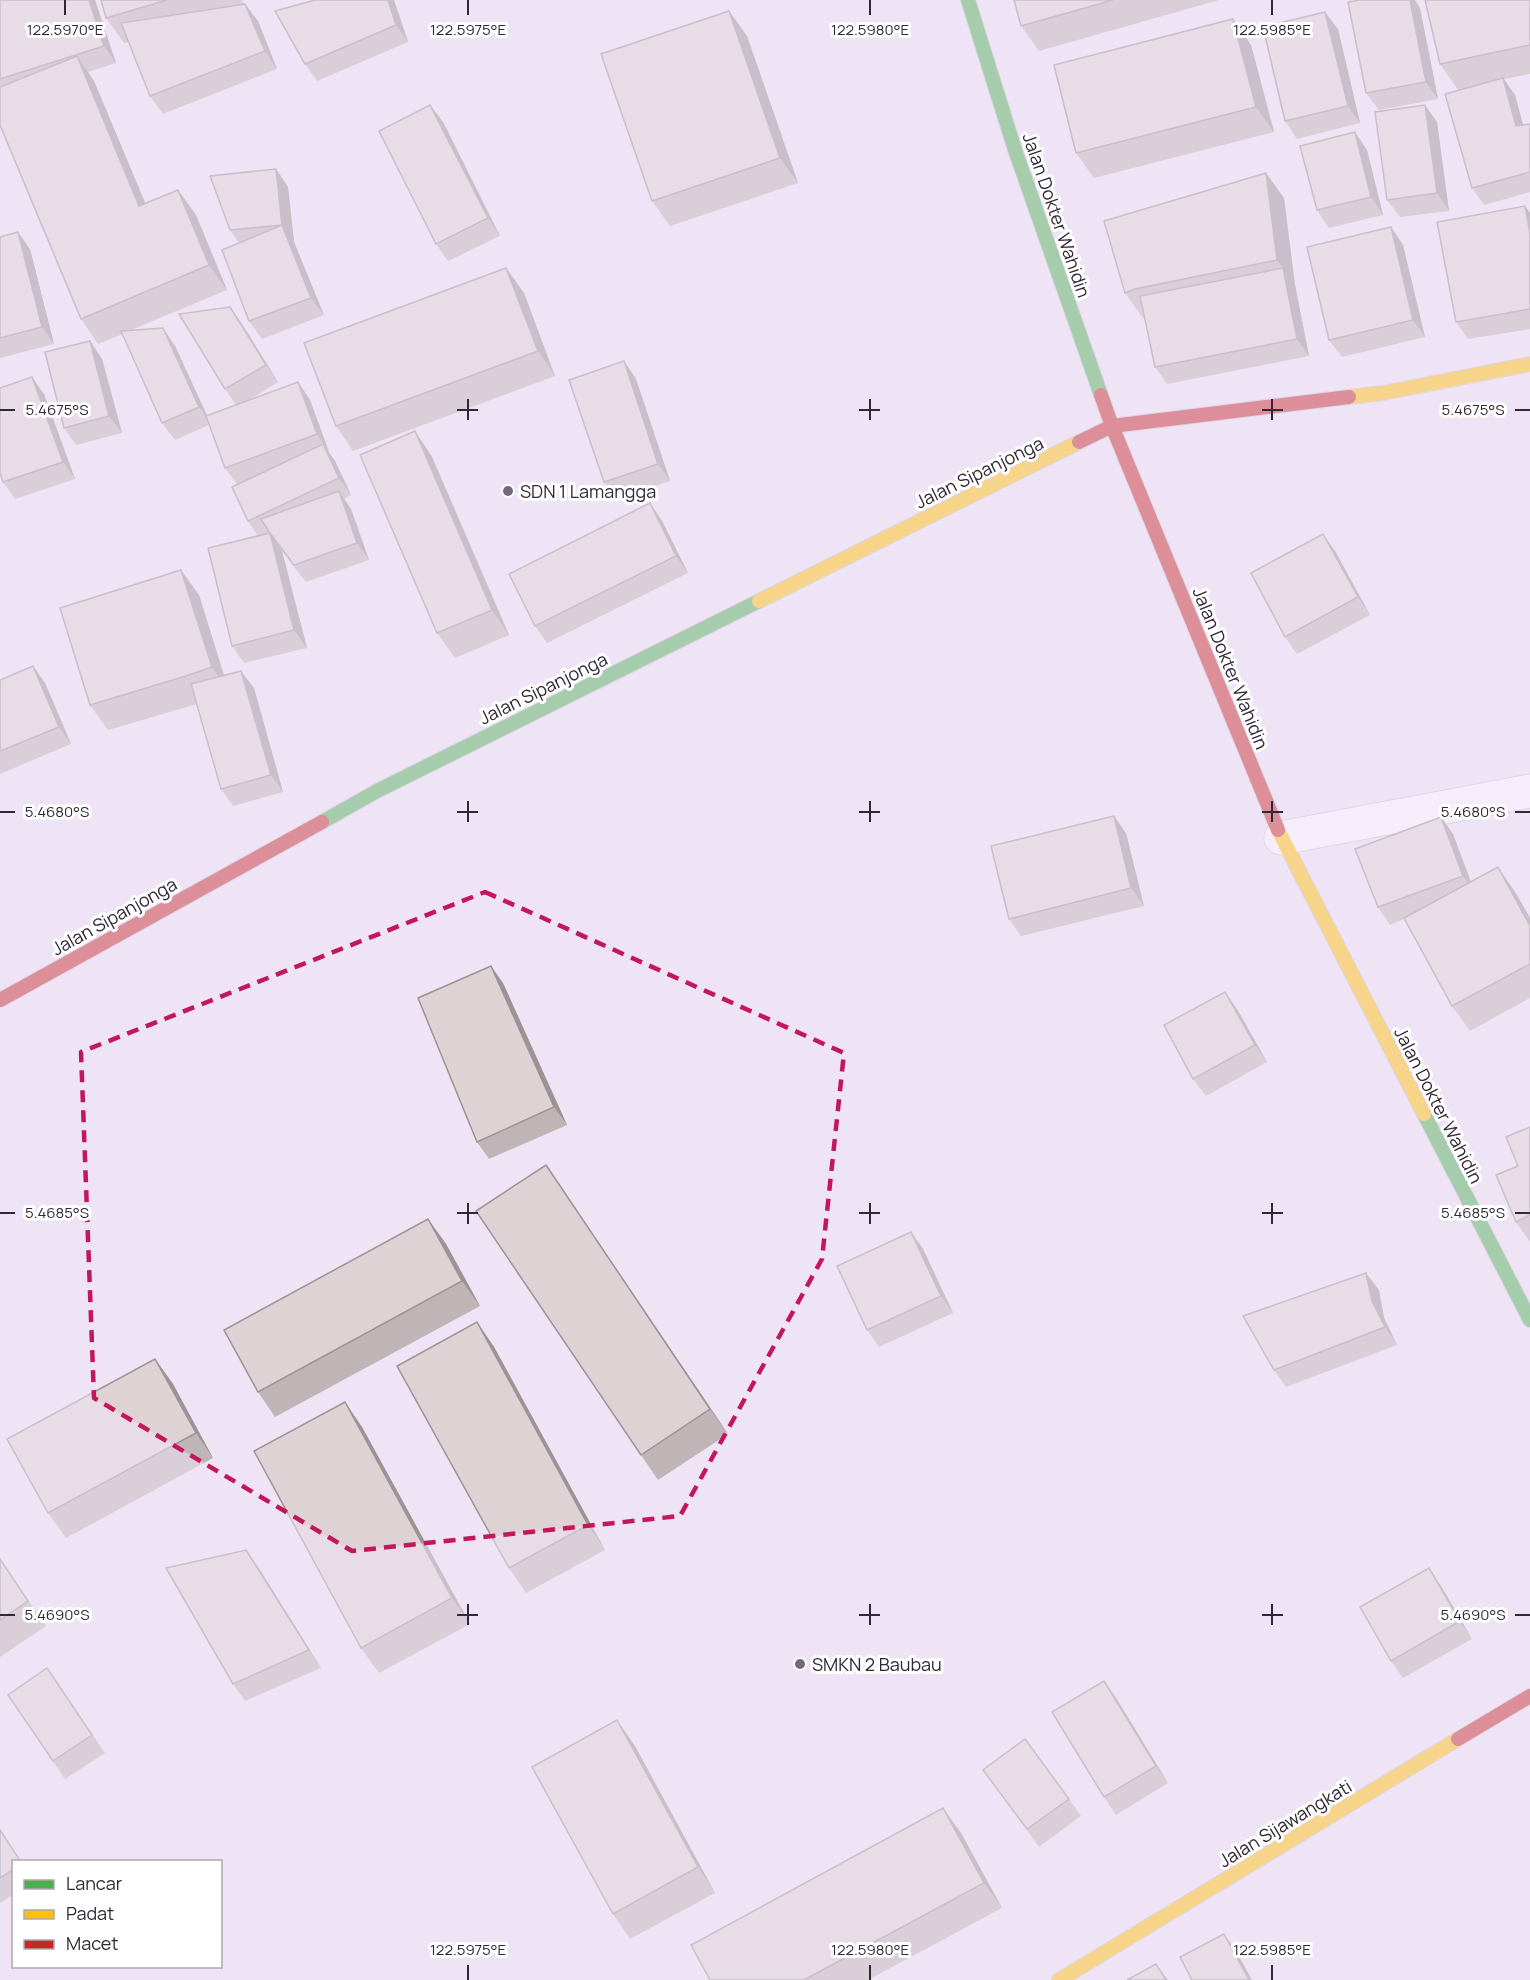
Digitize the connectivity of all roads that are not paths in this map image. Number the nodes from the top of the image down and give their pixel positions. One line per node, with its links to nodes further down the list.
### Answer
1 (968, 0): 3 (street, Jalan Dokter Wahidin)
2 (1530, 364): 3 (street, Jalan Sipanjonga)
3 (1112, 426): 5 (street, Jalan Dokter Wahidin); 6 (street, Jalan Sipanjonga)
4 (1530, 791): 5 (street)
5 (1281, 838): 7 (street, Jalan Dokter Wahidin)
6 (0, 1000)
7 (1530, 1320)
8 (1530, 1696): 9 (street, Jalan Sijawangkati)
9 (1059, 1980)

